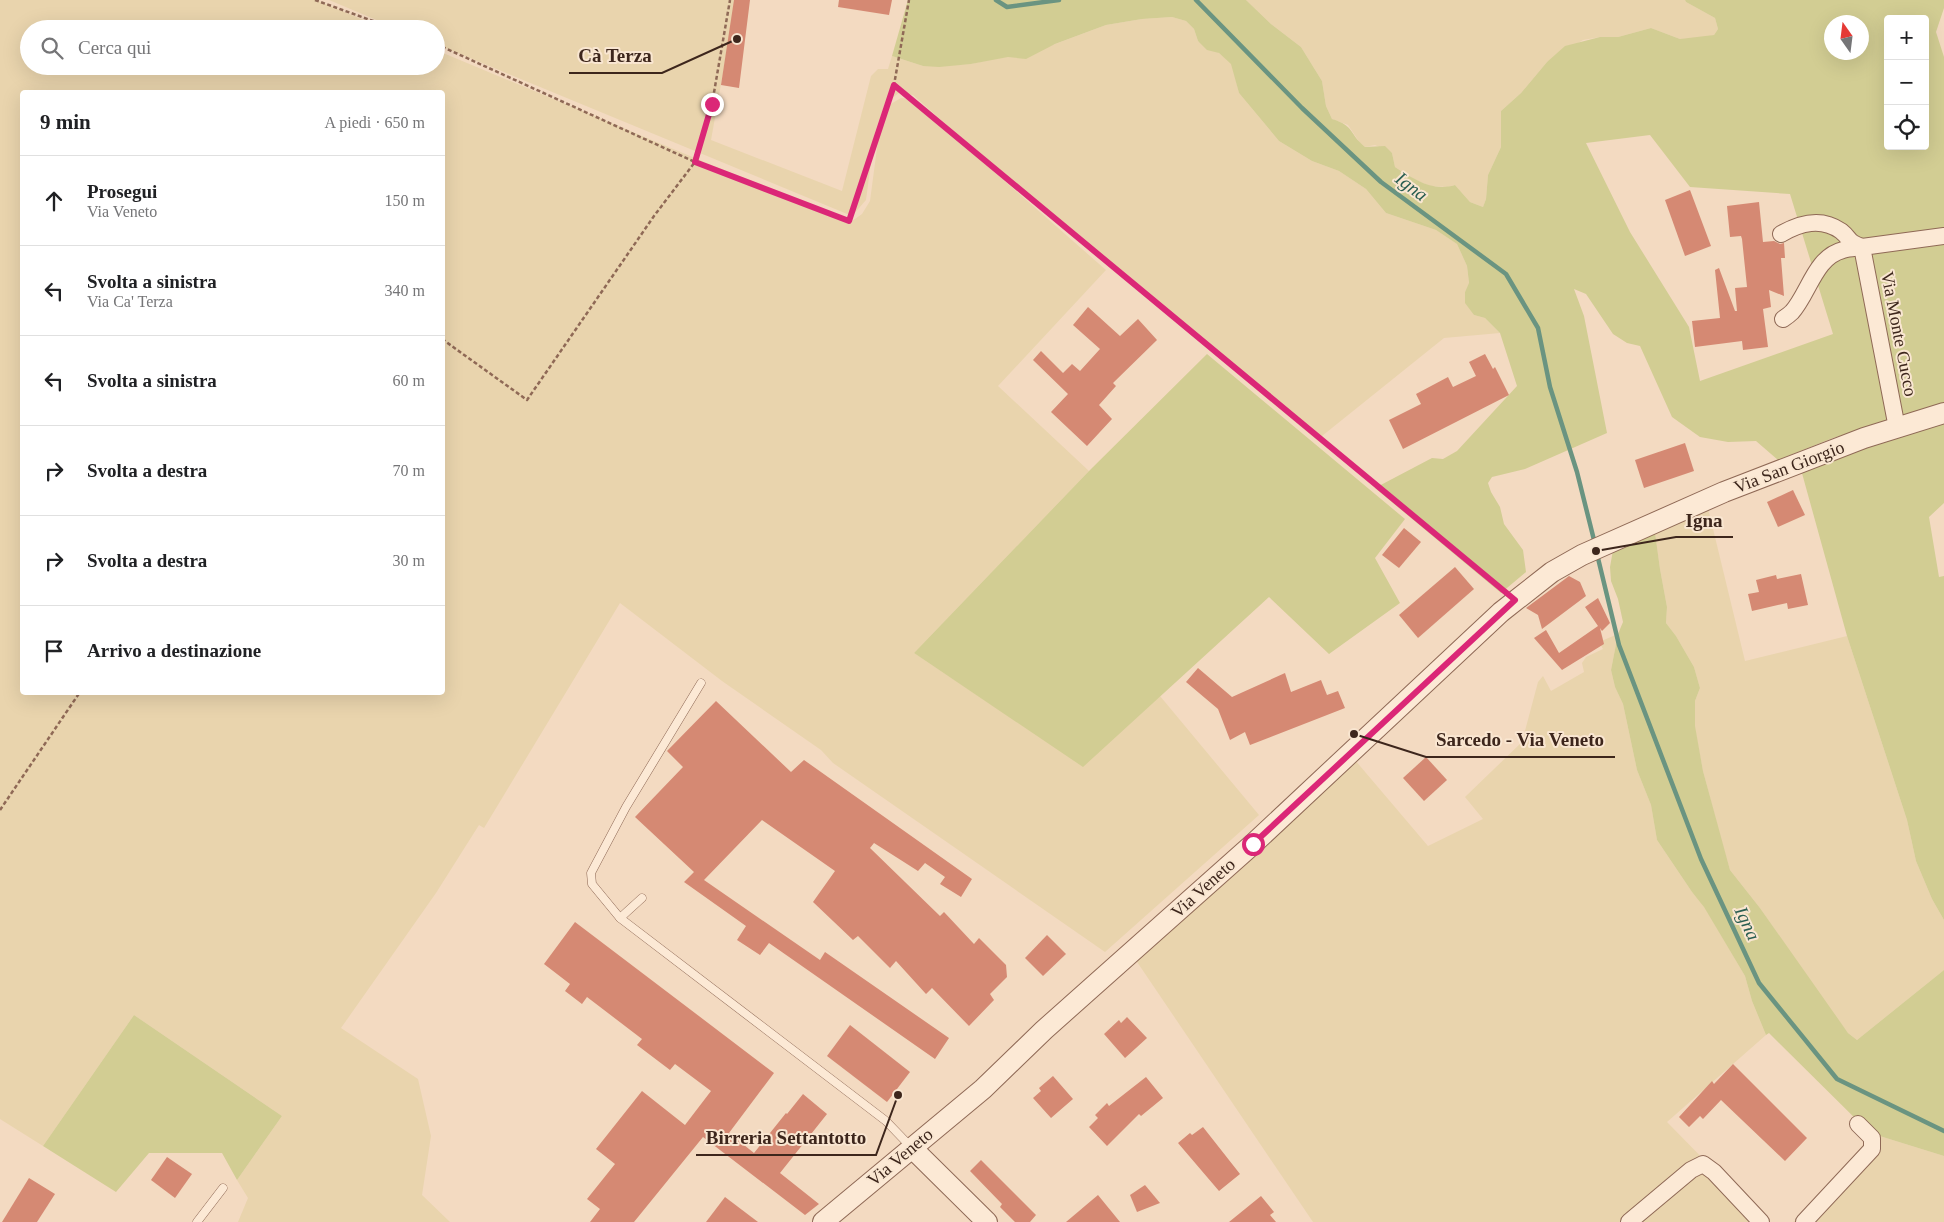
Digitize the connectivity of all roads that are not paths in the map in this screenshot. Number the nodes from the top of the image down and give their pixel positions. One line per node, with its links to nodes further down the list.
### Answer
1 (1781, 234): 3 (street)
2 (1944, 236): 3 (street)
3 (1862, 247): 4 (street); 6 (street, Via Monte Cucco)
4 (1783, 319)
5 (1944, 413): 6 (street, Via San Giorgio)
6 (1897, 428): 7 (street, Via San Giorgio)
7 (1582, 555): 12 (street, Via Veneto)
8 (701, 683): 10 (lane)
9 (642, 898): 10 (lane)
10 (620, 918): 12 (lane)
11 (1858, 1124): 19 (street)
12 (912, 1148): 15 (street, Via Veneto); 16 (street)
13 (223, 1188): 14 (lane)
14 (197, 1222)
15 (823, 1222)
16 (987, 1222)
17 (1629, 1222): 18 (street)
18 (1761, 1222)
19 (1804, 1222)

